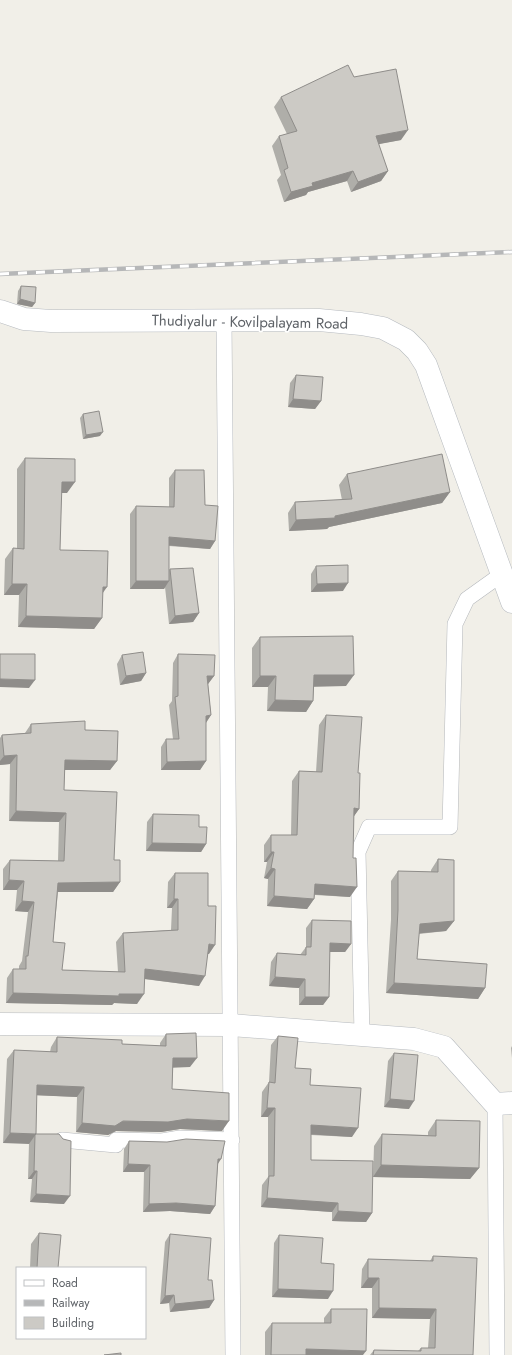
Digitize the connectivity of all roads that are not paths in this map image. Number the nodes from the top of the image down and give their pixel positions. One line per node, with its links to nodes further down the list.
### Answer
1 (0, 311): 2 (main road, Thudiyalur - Kovilpalayam Road)
2 (224, 320): 3 (main road, Thudiyalur - Kovilpalayam Road); 6 (street)
3 (502, 574): 4 (main road, Thudiyalur - Kovilpalayam Road); 7 (street)
4 (512, 601)
5 (0, 1024): 6 (main road)
6 (231, 1025): 7 (main road); 10 (street)
7 (362, 1035): 8 (main road)
8 (503, 1104): 12 (street)
9 (62, 1140): 10 (street)
10 (232, 1140): 11 (street)
11 (233, 1355)
12 (497, 1355)

